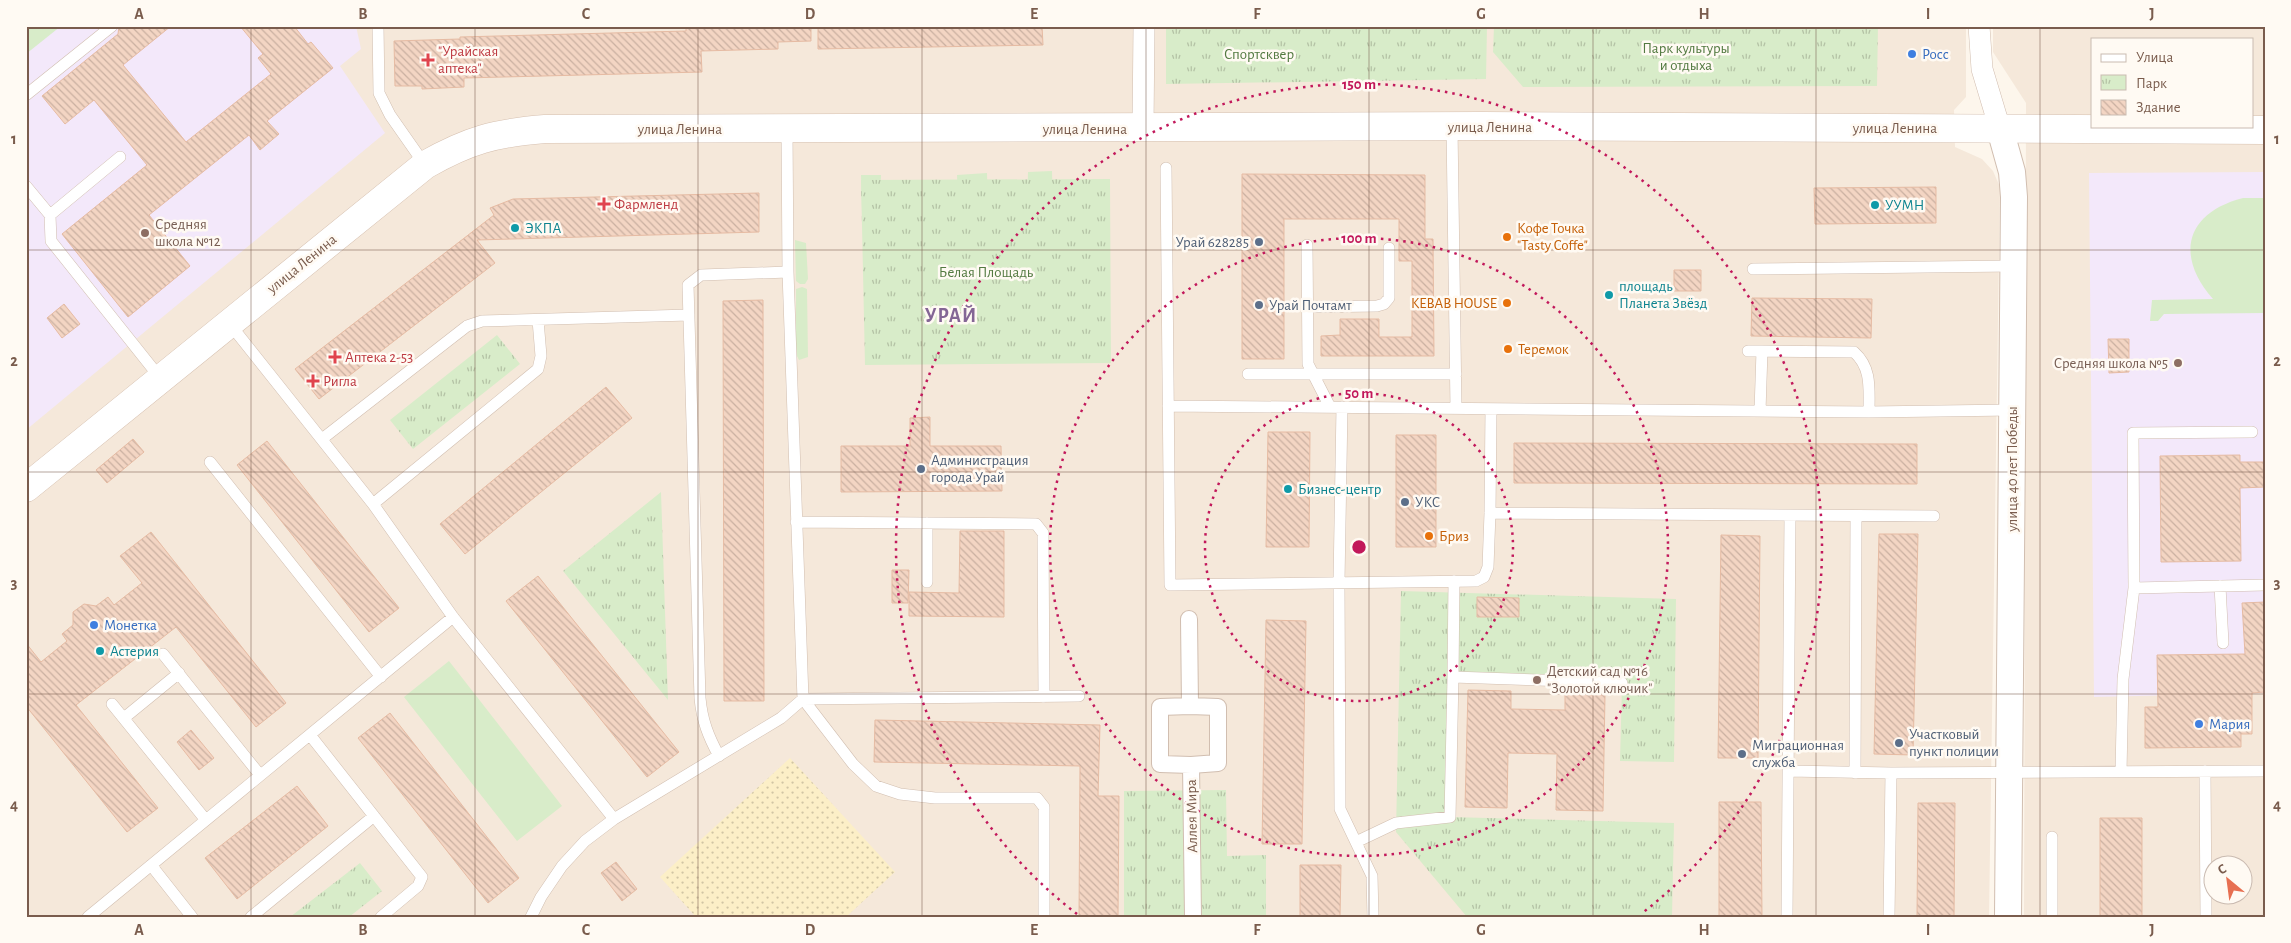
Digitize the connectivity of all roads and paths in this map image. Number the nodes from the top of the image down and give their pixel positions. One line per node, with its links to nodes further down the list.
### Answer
1 (112, 26): 5 (lane)
2 (378, 26): 12 (lane)
3 (1144, 26): 7 (street)
4 (1978, 26): 8 (street, улица 40 лет Победы)
5 (26, 95)
6 (1452, 127): 7 (main road, улица Ленина); 8 (main road, улица Ленина); 29 (lane)
7 (1143, 128): 9 (main road, улица Ленина)
8 (2000, 128): 10 (main road, улица Ленина); 18 (street, улица 40 лет Победы)
9 (787, 129): 12 (main road, улица Ленина); 20 (lane)
10 (2265, 130)
11 (120, 157): 15 (lane)
12 (425, 165): 24 (main road, улица Ленина)
13 (1166, 168): 31 (lane)
14 (26, 186): 15 (lane)
15 (50, 215): 30 (lane)
16 (1307, 245): 21 (lane)
17 (1388, 248): 21 (lane)
18 (2013, 266): 19 (lane); 36 (street, улица 40 лет Победы)
19 (1753, 269)
20 (788, 272): 22 (lane); 47 (lane)
21 (1307, 307): 28 (lane)
22 (689, 315): 23 (lane); 70 (lane)
23 (538, 320): 39 (lane); 42 (lane)
24 (229, 323): 30 (main road, улица Ленина); 39 (lane)
25 (1748, 351): 26 (lane)
26 (1762, 351): 35 (lane); 37 (lane)
27 (1248, 374): 28 (lane)
28 (1312, 374): 29 (lane); 32 (lane)
29 (1456, 374): 33 (lane)
30 (161, 379): 41 (main road, улица Ленина)
31 (1168, 406): 32 (lane); 51 (lane)
32 (1336, 407): 33 (lane); 51 (lane)
33 (1456, 408): 34 (lane)
34 (1491, 409): 35 (lane); 43 (lane)
35 (1760, 410): 37 (lane)
36 (2012, 410): 37 (lane); 75 (street, улица 40 лет Победы)
37 (1869, 412)
38 (2252, 432): 54 (lane)
39 (322, 439): 42 (lane)
40 (210, 462): 60 (lane)
41 (26, 488)
42 (373, 504): 55 (lane)
43 (1490, 513): 44 (lane); 49 (lane)
44 (1790, 516): 45 (lane); 72 (lane)
45 (1856, 516): 46 (lane); 77 (lane)
46 (1934, 516)
47 (796, 522): 48 (lane); 65 (lane)
48 (927, 523): 50 (lane); 64 (lane)
49 (1454, 581): 51 (lane); 61 (lane)
50 (927, 582)
51 (1339, 582): 84 (lane)
52 (2265, 585): 53 (lane)
53 (2220, 586): 54 (lane); 57 (lane)
54 (2134, 588): 76 (lane)
55 (453, 617): 60 (lane); 81 (lane)
56 (1189, 619): 67 (street)
57 (2223, 643)
58 (163, 654): 59 (lane)
59 (178, 673): 68 (lane); 79 (lane)
60 (380, 677): 69 (lane)
61 (1453, 677): 62 (lane); 84 (lane)
62 (1622, 683)
63 (1078, 696): 64 (lane)
64 (1044, 697): 65 (lane)
65 (803, 699): 70 (lane); 91 (lane)
66 (112, 704): 68 (lane)
67 (1190, 706): 71 (street, Аллея Мира); 71 (street, Аллея Мира)
68 (124, 718): 82 (lane)
69 (310, 735): 79 (lane); 80 (lane)
70 (719, 756): 81 (lane)
71 (1191, 765): 92 (street, Аллея Мира)
72 (1789, 771): 77 (lane); 94 (lane)
73 (2205, 771): 74 (lane); 76 (lane); 98 (lane)
74 (2265, 771)
75 (2010, 772): 76 (lane); 78 (lane); 96 (street, улица 40 лет Победы)
76 (2122, 772)
77 (1855, 773): 78 (lane)
78 (1891, 773): 95 (lane)
79 (260, 776): 82 (lane)
80 (374, 816): 88 (lane); 89 (lane)
81 (614, 819): 90 (lane)
82 (205, 820): 85 (lane)
83 (2052, 837): 97 (lane)
84 (1356, 842): 93 (lane)
85 (151, 865): 86 (lane); 87 (lane)
86 (88, 917)
87 (192, 917)
88 (251, 917)
89 (381, 917)
90 (531, 917)
91 (1044, 917)
92 (1193, 917)
93 (1373, 917)
94 (1787, 917)
95 (1889, 917)
96 (2008, 917)
97 (2052, 917)
98 (2206, 917)

